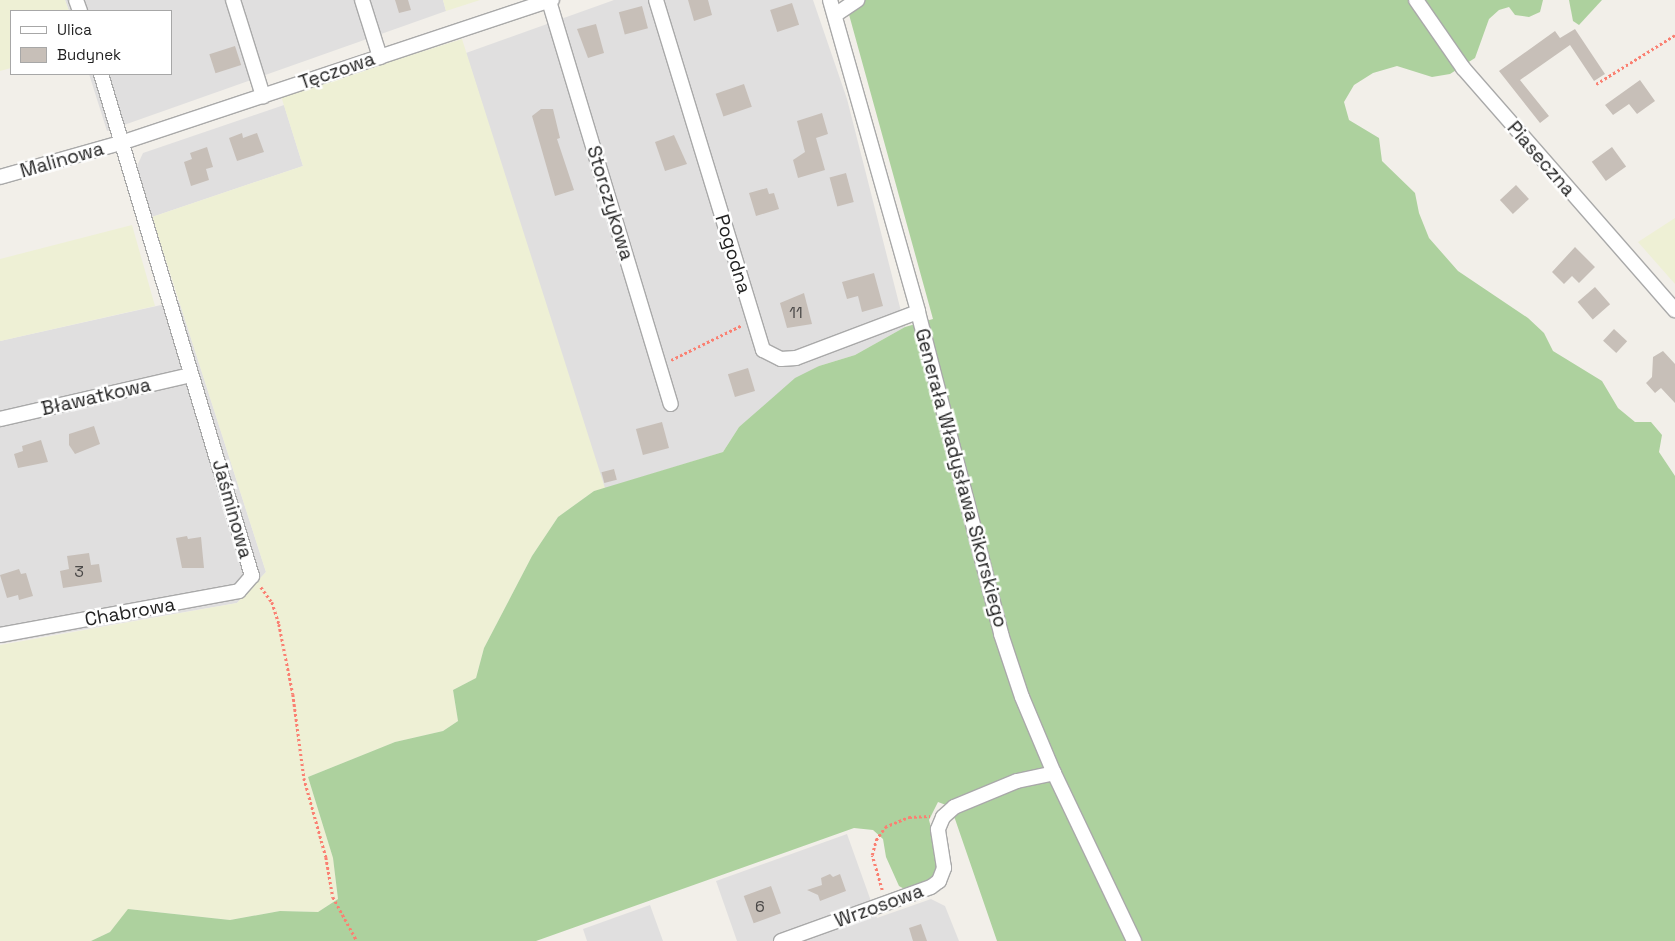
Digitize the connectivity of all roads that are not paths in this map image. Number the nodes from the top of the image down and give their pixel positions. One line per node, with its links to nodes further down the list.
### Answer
1 (233, 0): 11 (street)
2 (362, 0): 9 (street)
3 (550, 0): 9 (street, Tęczowa); 17 (street, Storczykowa)
4 (656, 0): 15 (street, Pogodna)
5 (830, 0): 8 (street, Generała Władysława Sikorskiego)
6 (857, 0): 8 (street)
7 (1416, 0): 14 (street, Piaseczna)
8 (835, 15): 15 (street, Generała Władysława Sikorskiego)
9 (380, 56): 11 (street, Tęczowa)
10 (101, 75): 12 (street, Jaśminowa)
11 (263, 96): 12 (street, Tęczowa)
12 (124, 142): 13 (street, Malinowa); 16 (street, Jaśminowa)
13 (0, 177)
14 (1675, 310)
15 (918, 312): 21 (street, Generała Władysława Sikorskiego)
16 (191, 375): 18 (street, Bławatkowa); 19 (street, Jaśminowa)
17 (671, 404)
18 (0, 419)
19 (252, 576): 20 (street, Chabrowa)
20 (0, 635)
21 (1054, 773): 22 (street, Wrzosowa); 23 (street, Generała Władysława Sikorskiego)
22 (781, 941)
23 (1134, 941)

